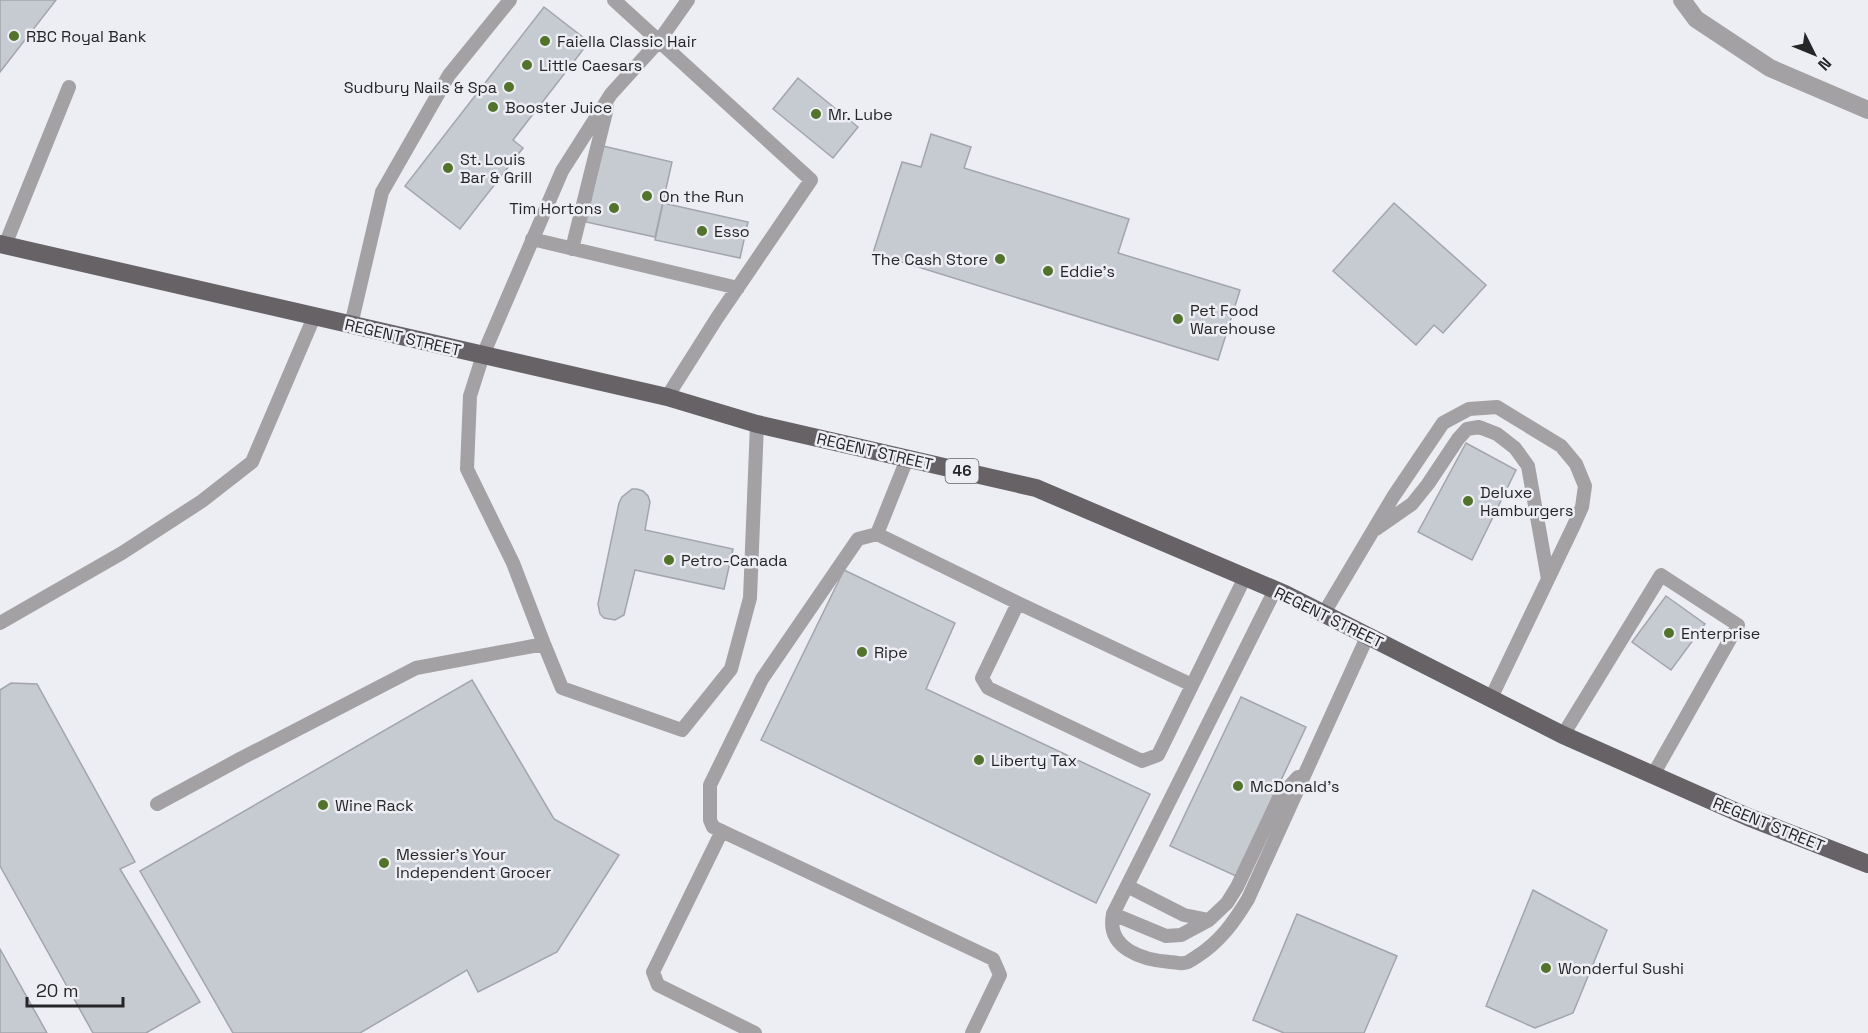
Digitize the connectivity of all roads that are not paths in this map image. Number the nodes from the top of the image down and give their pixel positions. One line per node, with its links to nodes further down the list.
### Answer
1 (510, 0): 14 (lane)
2 (614, 0): 5 (lane)
3 (687, 0): 5 (lane)
4 (1682, 0): 8 (street)
5 (659, 41): 7 (lane); 12 (lane)
6 (69, 87): 10 (lane)
7 (611, 94): 9 (lane); 11 (lane)
8 (1868, 110)
9 (532, 239): 11 (lane); 15 (lane)
10 (2, 245): 13 (main road, REGENT STREET / 46)
11 (572, 249): 12 (lane)
12 (738, 288): 16 (lane)
13 (314, 317): 14 (main road, REGENT STREET / 46); 26 (lane)
14 (351, 325): 15 (main road, REGENT STREET / 46)
15 (483, 355): 16 (main road, REGENT STREET / 46); 28 (lane)
16 (667, 397): 17 (main road, REGENT STREET / 46)
17 (757, 424): 18 (main road, REGENT STREET / 46); 28 (lane)
18 (907, 459): 20 (lane); 21 (main road, REGENT STREET / 46)
19 (1372, 531): 22 (lane); 22 (lane); 25 (lane)
20 (877, 534): 24 (lane); 35 (lane)
21 (1245, 577): 23 (main road, REGENT STREET / 46); 29 (lane)
22 (1548, 579): 30 (lane)
23 (1275, 590): 25 (main road, REGENT STREET / 46); 37 (lane)
24 (1018, 603): 29 (lane); 29 (lane)
25 (1324, 614): 27 (main road, REGENT STREET / 46)
26 (0, 623)
27 (1368, 635): 30 (main road, REGENT STREET / 46); 32 (lane)
28 (544, 644): 34 (lane)
29 (1192, 685)
30 (1491, 698): 31 (main road, REGENT STREET / 46)
31 (1563, 735): 33 (main road, REGENT STREET / 46); 33 (lane)
32 (1306, 768): 38 (lane); 39 (lane)
33 (1653, 775): 36 (main road, REGENT STREET / 46)
34 (157, 804)
35 (722, 831): 40 (lane); 41 (lane)
36 (1868, 864)
37 (1127, 886): 38 (lane); 39 (lane)
38 (1113, 914): 39 (lane)
39 (1209, 920)
40 (755, 1033)
41 (972, 1033)

